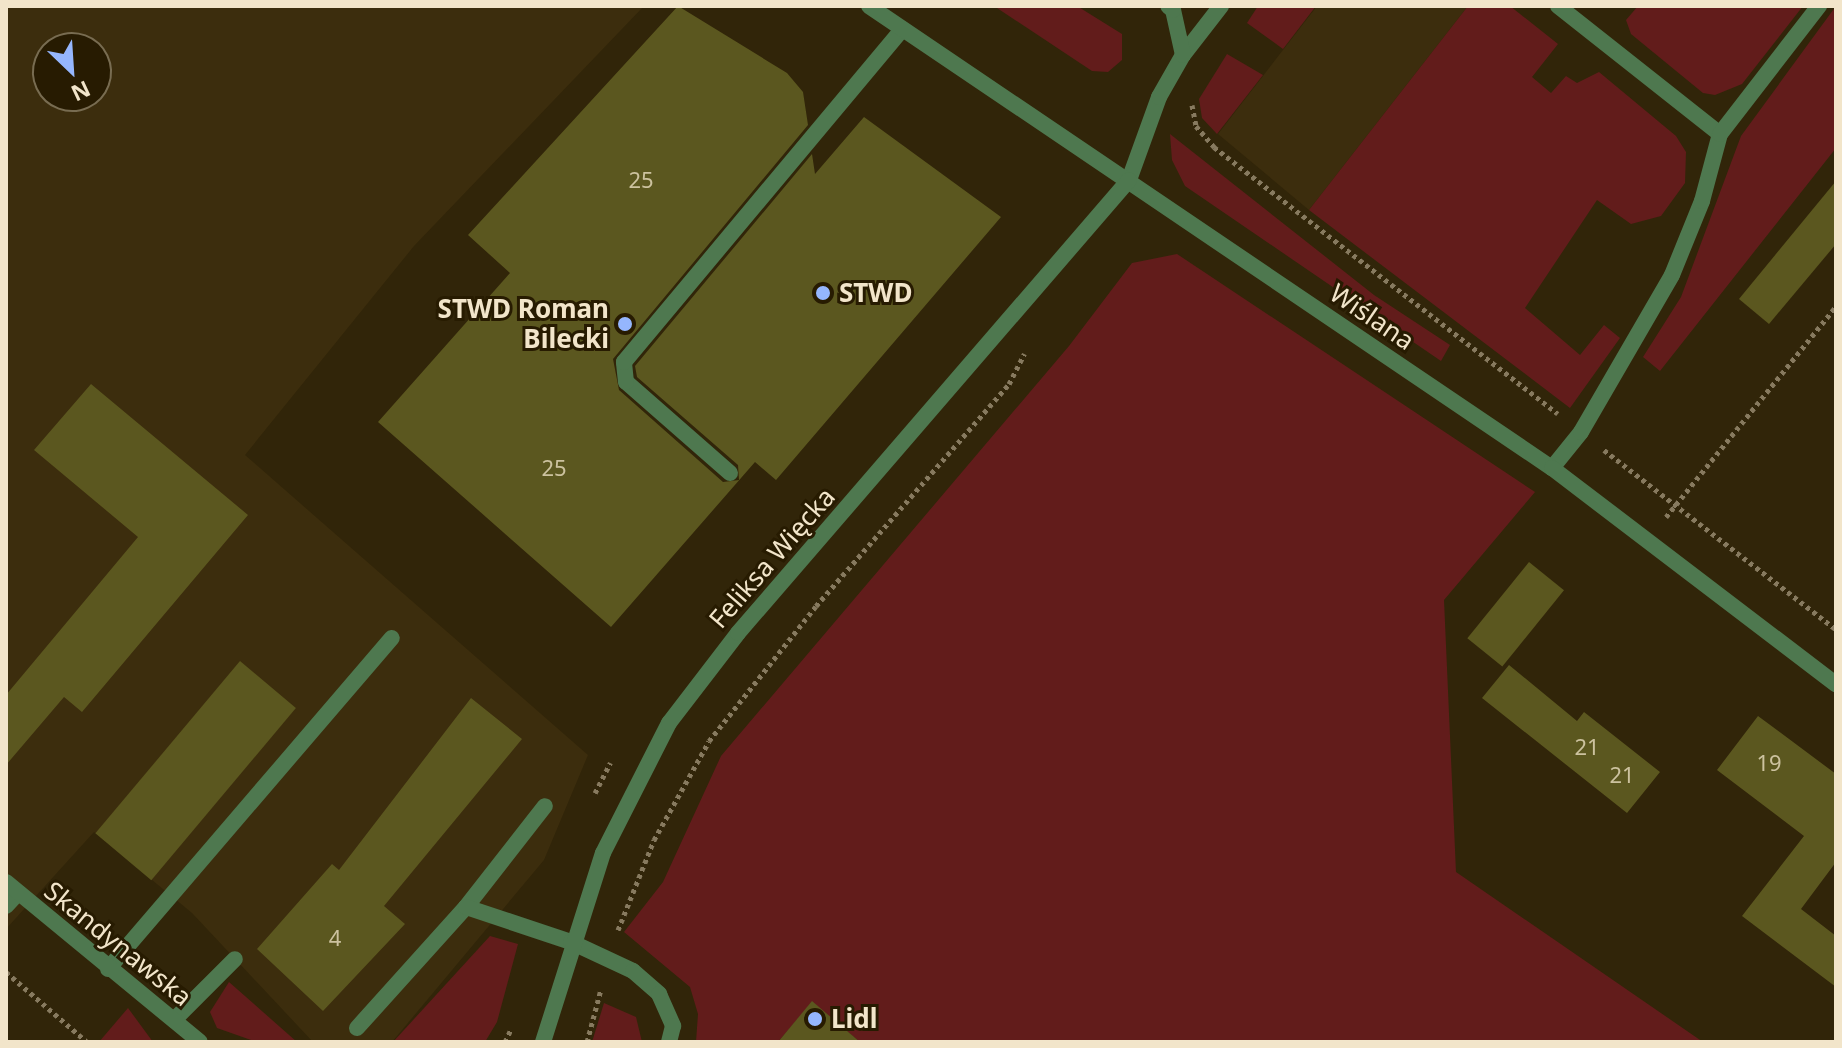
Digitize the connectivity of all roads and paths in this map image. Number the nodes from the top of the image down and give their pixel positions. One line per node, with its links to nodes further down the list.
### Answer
1 (869, 6): 6 (street, Wiślana)
2 (1168, 6): 7 (street)
3 (1221, 6): 7 (street)
4 (1558, 6): 9 (street)
5 (1819, 6): 9 (street)
6 (902, 29): 10 (street, Wiślana); 15 (street)
7 (1183, 55): 10 (street)
8 (1192, 102): 13 (path)
9 (1720, 134): 13 (street)
10 (1129, 180): 14 (street, Wiślana); 25 (street, Feliksa Więcka)
11 (1836, 306): 16 (path)
12 (1029, 348): 27 (path)
13 (1581, 432): 14 (street); 16 (path)
14 (1552, 468): 17 (street, Wiślana)
15 (730, 473)
16 (1676, 505): 17 (path); 18 (path)
17 (1646, 541): 20 (street, Wiślana)
18 (1836, 629)
19 (392, 638): 28 (street)
20 (1836, 684)
21 (545, 806): 24 (street)
22 (12, 888): 23 (street); 28 (street, Skandynawska)
23 (6, 906)
24 (466, 907): 25 (street); 31 (street)
25 (571, 942): 27 (street); 32 (street, Feliksa Więcka)
26 (235, 959): 30 (street)
27 (607, 959): 36 (path); 37 (street)
28 (108, 969): 30 (street, Skandynawska)
29 (6, 972): 33 (path)
30 (174, 1020): 34 (street, Skandynawska)
31 (357, 1028)
32 (544, 1034): 35 (street, Feliksa Więcka)
33 (87, 1042)
34 (200, 1042)
35 (536, 1042)
36 (587, 1042)
37 (669, 1042)

